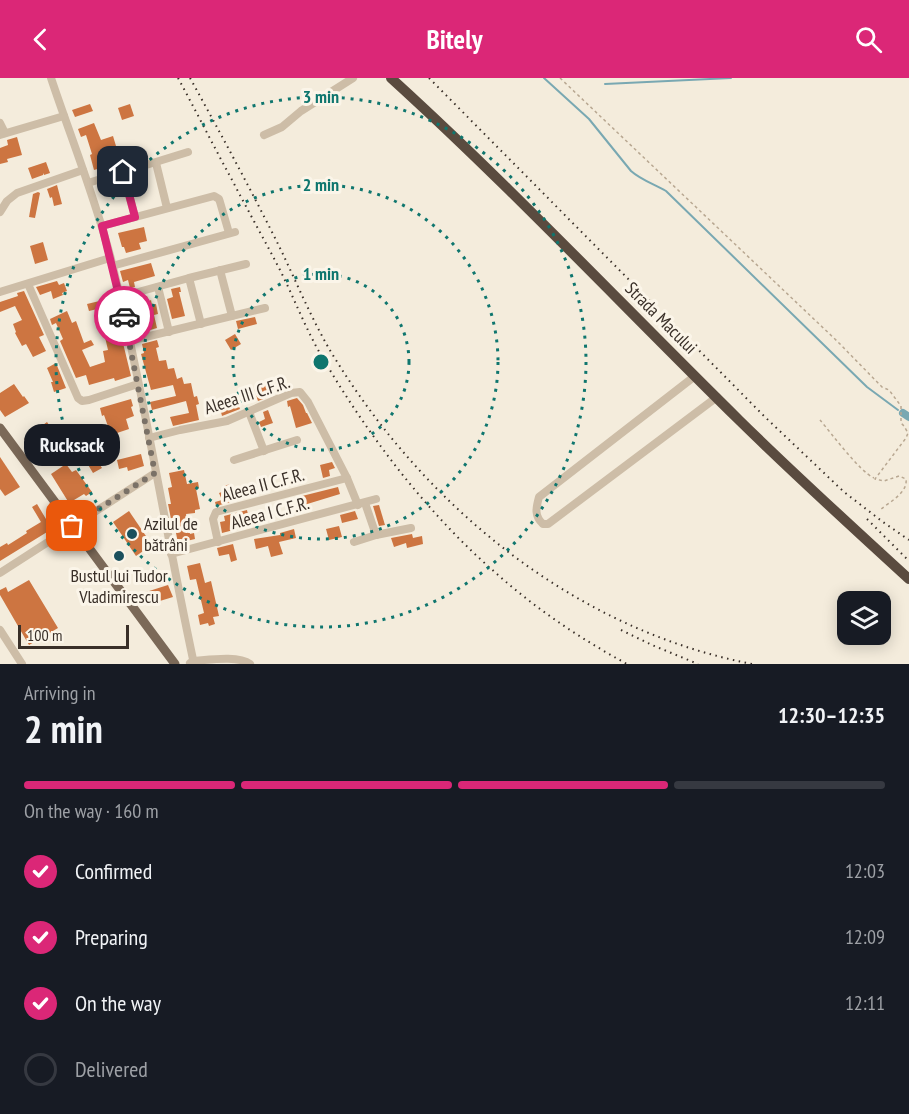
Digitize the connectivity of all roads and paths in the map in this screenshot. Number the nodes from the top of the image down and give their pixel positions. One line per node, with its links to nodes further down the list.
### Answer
1 (51, 78): 5 (street)
2 (353, 78): 8 (street)
3 (391, 78): 31 (highway, Strada Macului)
4 (560, 78): 43 (path)
5 (64, 116): 7 (street); 11 (street)
6 (0, 123): 7 (street)
7 (3, 134)
8 (264, 135)
9 (188, 152): 10 (street)
10 (156, 163): 12 (street); 14 (street)
11 (83, 170): 13 (street); 15 (street)
12 (123, 172): 13 (street); 16 (street)
13 (88, 183): 17 (street)
14 (168, 208): 16 (street); 18 (street)
15 (0, 213)
16 (135, 217): 17 (street)
17 (102, 226): 18 (street)
18 (111, 262): 22 (street); 25 (street)
19 (246, 264): 20 (street)
20 (220, 270): 21 (street); 27 (street)
21 (189, 278): 23 (street); 28 (street)
22 (28, 284): 24 (street); 32 (street)
23 (158, 287): 25 (street); 29 (street)
24 (0, 292)
25 (120, 297): 30 (street)
26 (266, 308): 27 (street)
27 (232, 316): 28 (street)
28 (201, 324): 29 (street)
29 (169, 332): 30 (street)
30 (129, 341): 32 (street)
31 (695, 376): 33 (highway, Strada Macului); 33 (street)
32 (138, 384): 37 (street)
33 (717, 397): 54 (highway, Strada Macului)
34 (249, 412): 37 (street, Aleea III C.F.R.); 39 (street); 42 (street, Aleea III C.F.R.)
35 (820, 420): 43 (path)
36 (0, 428): 47 (main road)
37 (149, 438): 41 (street)
38 (297, 440): 39 (street)
39 (264, 451): 40 (street)
40 (234, 460)
41 (155, 473): 47 (street); 52 (street)
42 (346, 478): 45 (street, Aleea III C.F.R.); 50 (street, Aleea II C.F.R.)
43 (875, 479): 46 (path)
44 (376, 500): 45 (street, Aleea I C.F.R.)
45 (362, 504): 49 (street, Aleea III C.F.R.); 50 (street, Aleea I C.F.R.)
46 (880, 510)
47 (72, 526): 53 (street); 59 (main road)
48 (411, 528): 49 (street)
49 (376, 535): 51 (street)
50 (218, 542): 52 (street, Aleea I C.F.R.)
51 (354, 542)
52 (171, 554): 57 (street)
53 (0, 573)
54 (909, 579)
55 (0, 630): 58 (street)
56 (216, 662): 57 (street); 60 (street)
57 (192, 663)
58 (22, 664)
59 (175, 664)
60 (250, 664)

